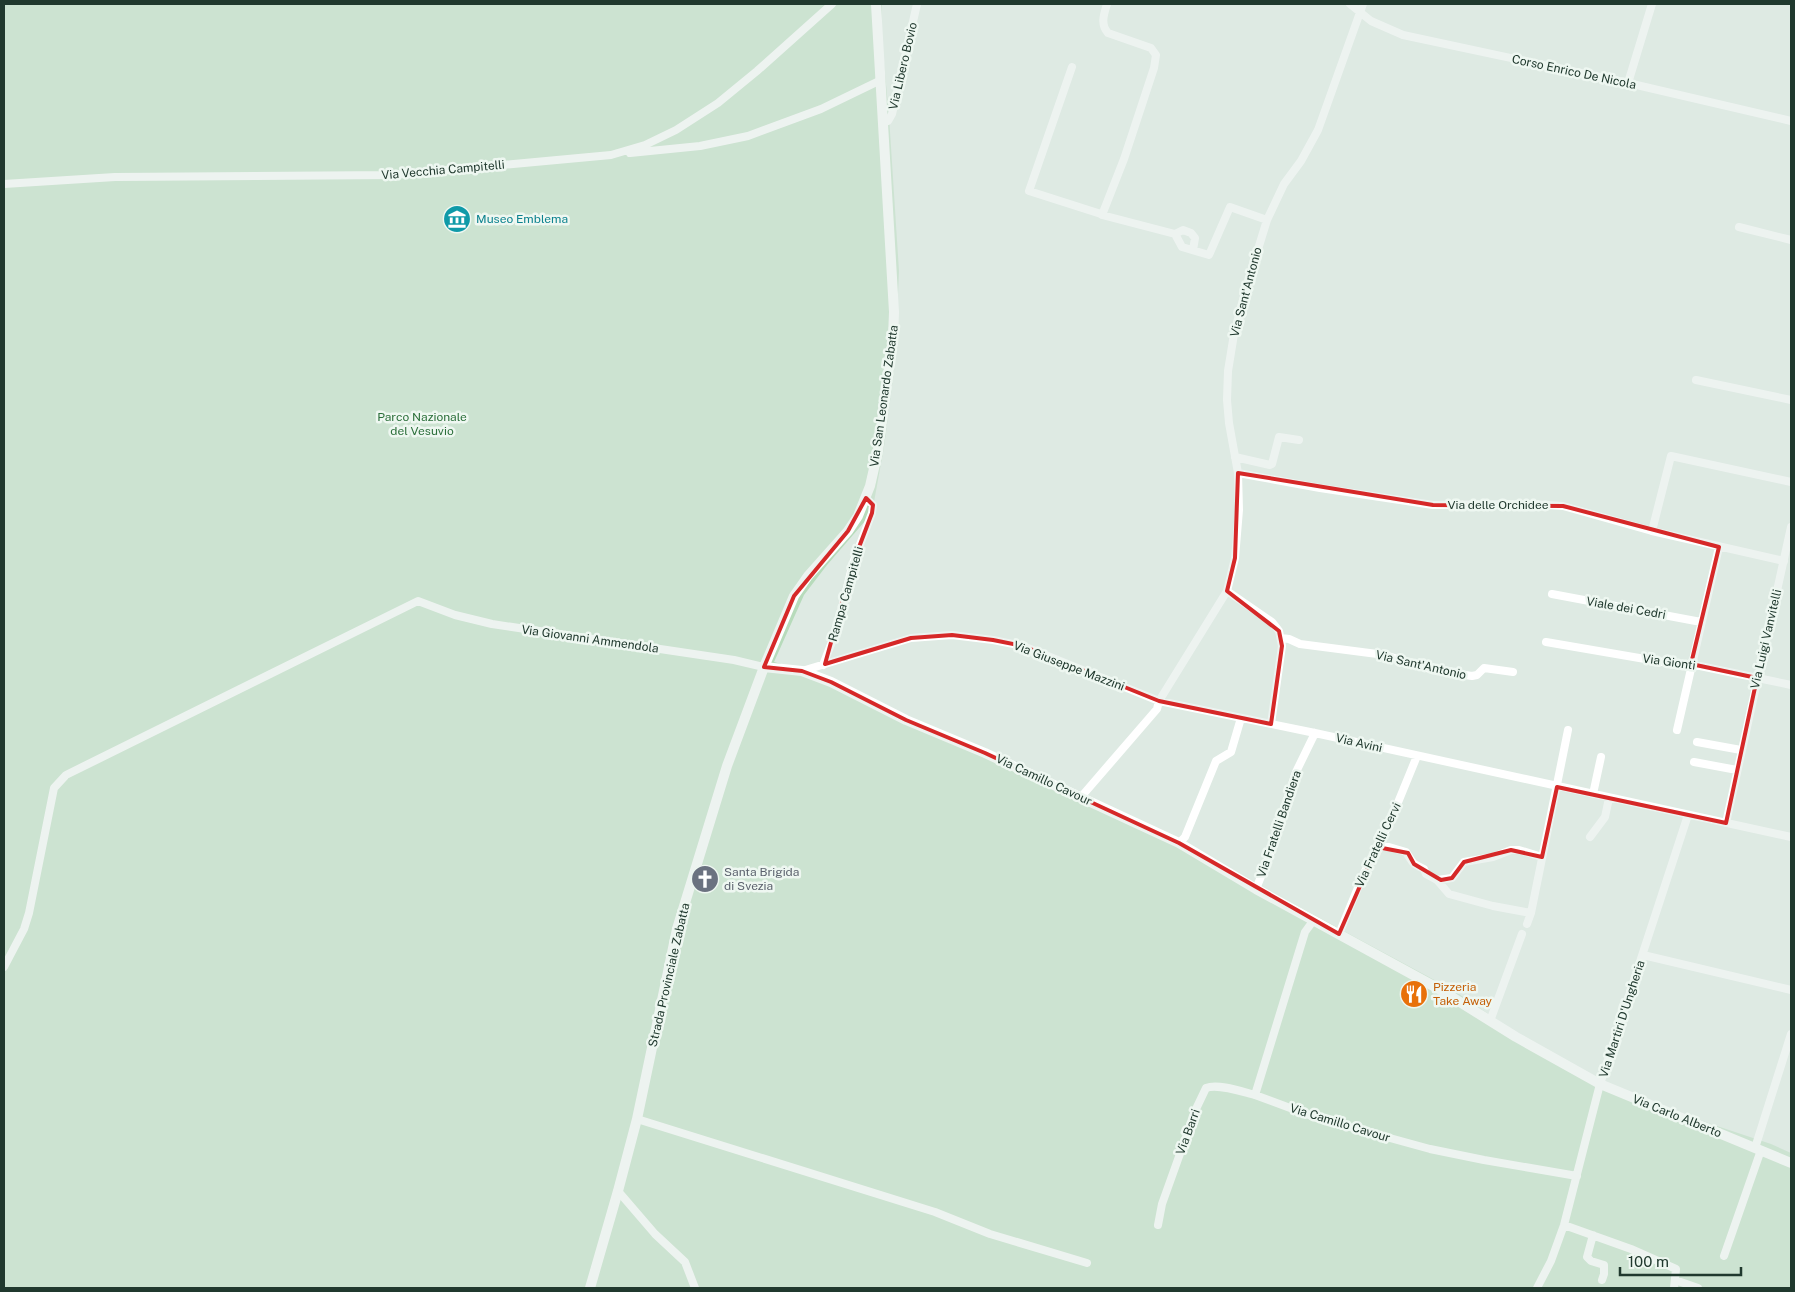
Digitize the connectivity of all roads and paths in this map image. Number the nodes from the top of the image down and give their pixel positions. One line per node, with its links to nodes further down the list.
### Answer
1 (832, 4): 14 (street, Via Vecchia Campitelli)
2 (876, 4): 10 (street, Via San Leonardo Zabatta)
3 (917, 4): 13 (street, Via Libero Bovio)
4 (1107, 4): 19 (street)
5 (1350, 4): 8 (street, Corso Enrico De Nicola)
6 (1363, 4): 8 (street, Via Sant'Antonio)
7 (1652, 4): 11 (street)
8 (1360, 14): 11 (street, Corso Enrico De Nicola); 17 (street, Via Sant'Antonio)
9 (1072, 67): 16 (street)
10 (881, 80): 13 (street, Via San Leonardo Zabatta); 14 (street)
11 (1628, 83): 12 (street, Corso Enrico De Nicola)
12 (1791, 121)
13 (883, 122): 28 (street, Via San Leonardo Zabatta)
14 (611, 155): 15 (street, Via Vecchia Campitelli)
15 (4, 184)
16 (1100, 214)
17 (1267, 220): 21 (street); 25 (street, Via Sant'Antonio)
18 (1739, 228): 20 (street)
19 (1175, 234): 21 (street); 21 (street)
20 (1791, 240)
21 (1193, 250)
22 (1696, 380): 23 (street)
23 (1791, 400)
24 (1299, 440): 25 (street)
25 (1235, 457): 26 (street, Via Sant'Antonio)
26 (1238, 473): 30 (street, Via delle Orchidee); 33 (street, Via Sant'Antonio)
27 (1791, 482): 30 (street)
28 (866, 498): 38 (street, Rampa Campitelli); 40 (street, Via San Leonardo Zabatta)
29 (1791, 528): 32 (street, Via Luigi Vanvitelli)
30 (1652, 531): 31 (street, Via delle Orchidee)
31 (1719, 547): 32 (street, Via delle Orchidee); 35 (street)
32 (1784, 561): 43 (street, Via Luigi Vanvitelli)
33 (1227, 591): 36 (street); 45 (street, Via Sant'Antonio)
34 (1552, 594): 35 (street, Viale dei Cedri)
35 (1701, 622): 39 (street)
36 (1281, 638): 42 (street, Via Sant'Antonio); 47 (street)
37 (1546, 642): 39 (street, Via Gionti)
38 (824, 665): 41 (street, Via Giuseppe Mazzini); 45 (street, Via Giuseppe Mazzini)
39 (1691, 665): 43 (street, Via Gionti); 49 (street)
40 (764, 667): 41 (street, Via Camillo Cavour); 76 (street, Via Giovanni Ammendola); 82 (street, Strada Provinciale Zabatta)
41 (802, 671): 59 (street, Via Camillo Cavour)
42 (1513, 672)
43 (1757, 678): 44 (street, Via Gionti); 52 (street, Via Luigi Vanvitelli)
44 (1791, 684)
45 (1160, 701): 46 (street, Via Avini); 59 (street, Via Sant'Antonio)
46 (1241, 718): 47 (street, Via Avini); 65 (street)
47 (1271, 724): 50 (street, Via Avini)
48 (1568, 730): 57 (street)
49 (1677, 730)
50 (1315, 733): 53 (street, Via Avini); 69 (street, Via Fratelli Bandiera)
51 (1696, 742): 52 (street)
52 (1741, 750): 56 (street, Via Luigi Vanvitelli)
53 (1417, 756): 57 (street, Via Avini); 66 (street, Via Fratelli Cervi)
54 (1602, 757): 58 (street)
55 (1694, 762): 56 (street)
56 (1737, 770): 62 (street, Via Luigi Vanvitelli)
57 (1557, 787): 58 (street, Via Avini); 67 (street)
58 (1592, 794): 60 (street, Via Avini)
59 (1081, 797): 65 (street, Via Camillo Cavour)
60 (1609, 798): 61 (street, Via Avini); 63 (street)
61 (1688, 816): 62 (street, Via Avini); 75 (street, Via Martiri D'Ungheria)
62 (1726, 823): 64 (street, Via Avini)
63 (1590, 837)
64 (1791, 838)
65 (1179, 843): 69 (street, Via Camillo Cavour)
66 (1378, 847): 68 (street); 73 (street, Via Fratelli Cervi)
67 (1542, 857): 68 (street); 70 (street)
68 (1437, 880): 70 (street)
69 (1256, 889): 71 (street, Via Camillo Cavour)
70 (1531, 913): 72 (street)
71 (1313, 921): 73 (street, Via Camillo Cavour); 81 (street)
72 (1527, 924)
73 (1339, 934): 78 (street, Via Camillo Cavour)
74 (1522, 934): 78 (street)
75 (1643, 955): 77 (street); 80 (street, Via Martiri D'Ungheria)
76 (4, 967)
77 (1791, 990)
78 (1490, 1021): 80 (street, Via Camillo Cavour)
79 (1791, 1034): 83 (street)
80 (1600, 1084): 83 (street, Via Carlo Alberto); 85 (street, Via Martiri D'Ungheria)
81 (1255, 1095): 85 (street, Via Camillo Cavour); 88 (street, Via Barri)
82 (637, 1119): 86 (street, Strada Provinciale Zabatta); 93 (street)
83 (1758, 1149): 84 (street, Via Carlo Alberto); 91 (street)
84 (1791, 1163)
85 (1577, 1176): 87 (street, Via Martiri D'Ungheria)
86 (618, 1191): 96 (street, Strada Provinciale Zabatta); 97 (street)
87 (1564, 1224): 89 (street); 98 (street, Via Martiri D'Ungheria)
88 (1158, 1225)
89 (1593, 1235): 92 (street); 95 (street)
90 (1577, 1256): 92 (street)
91 (1724, 1256)
92 (1587, 1257): 94 (street)
93 (1087, 1263)
94 (1602, 1280)
95 (1674, 1284): 99 (street)
96 (590, 1288)
97 (695, 1288)
98 (1537, 1288)
99 (1698, 1288)

